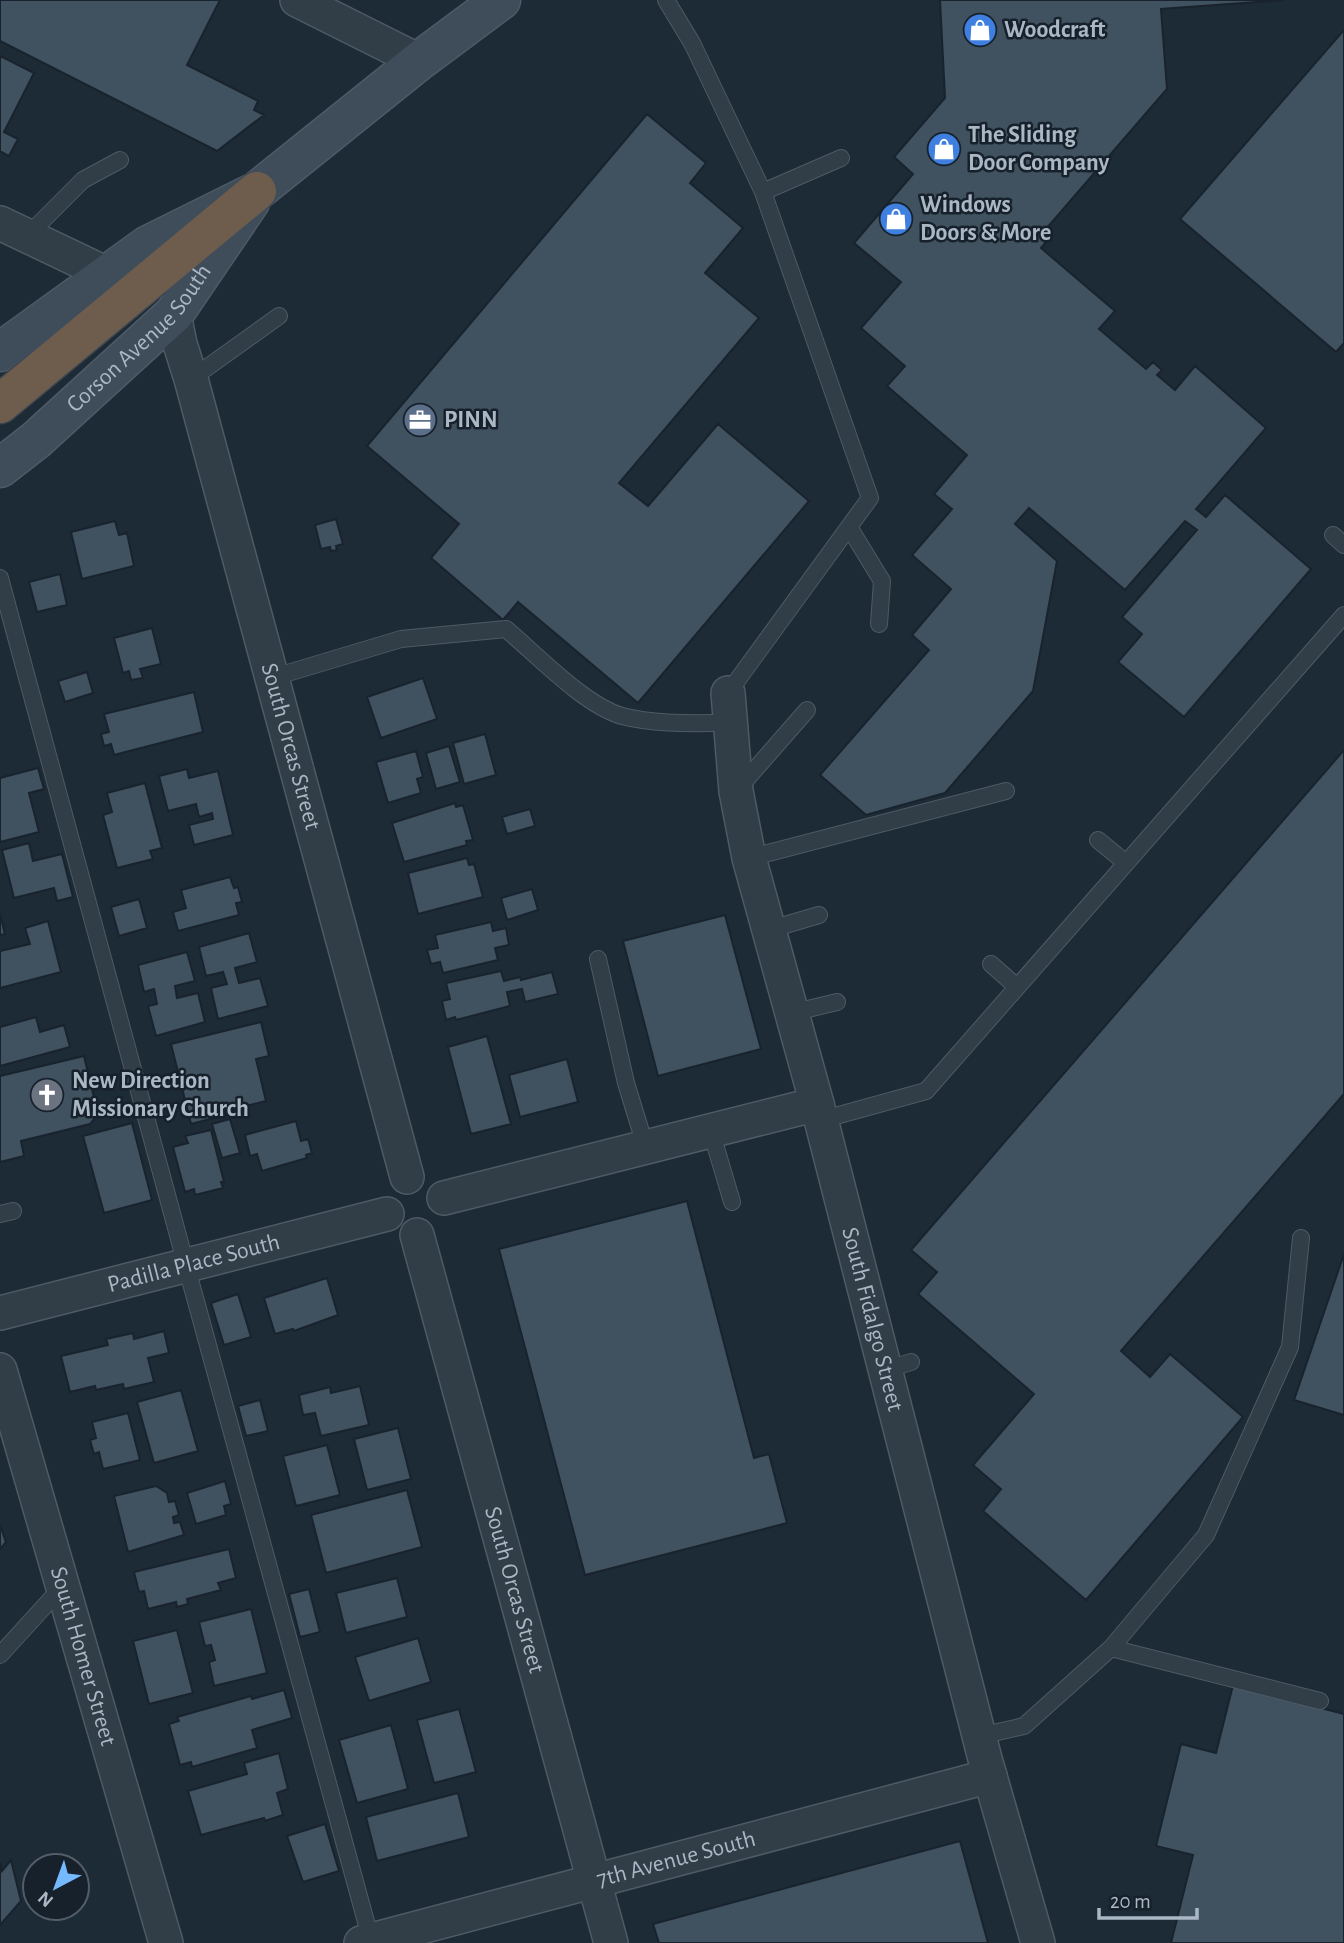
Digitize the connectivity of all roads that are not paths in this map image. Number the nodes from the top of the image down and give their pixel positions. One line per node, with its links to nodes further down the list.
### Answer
1 (297, 0): 4 (street)
2 (500, 0): 4 (main road, Corson Avenue South)
3 (666, 0): 8 (lane)
4 (419, 61): 7 (main road, Corson Avenue South)
5 (841, 158): 8 (lane)
6 (120, 159): 9 (lane)
7 (257, 191): 10 (main road, Corson Avenue South); 11 (main road, Corson Avenue South); 15 (highway)
8 (763, 192): 17 (lane)
9 (14, 229): 10 (street)
10 (107, 274): 13 (main road, Corson Avenue South)
11 (174, 314): 14 (street, South Orcas Street); 16 (main road, Corson Avenue South)
12 (279, 316): 14 (lane)
13 (0, 352)
14 (191, 379): 21 (street, South Orcas Street)
15 (0, 404)
16 (0, 468)
17 (849, 527): 20 (lane); 22 (lane)
18 (0, 578): 45 (lane)
19 (1344, 615): 28 (lane)
20 (878, 624)
21 (271, 678): 22 (lane); 39 (street, South Orcas Street)
22 (729, 708): 24 (street, South Fidalgo Street)
23 (807, 710): 24 (lane)
24 (736, 791): 27 (street, South Fidalgo Street)
25 (1006, 791): 27 (lane)
26 (1098, 839): 28 (lane)
27 (749, 858): 30 (street, South Fidalgo Street)
28 (1126, 863): 33 (lane)
29 (818, 915): 30 (lane)
30 (768, 930): 35 (street, South Fidalgo Street)
31 (598, 959): 38 (lane)
32 (991, 964): 33 (lane)
33 (1017, 987): 36 (lane)
34 (837, 1002): 35 (lane)
35 (792, 1013): 36 (street, South Fidalgo Street)
36 (819, 1112): 37 (street); 52 (street, South Fidalgo Street)
37 (711, 1131): 38 (street); 41 (lane)
38 (646, 1147): 40 (street)
39 (407, 1177): 40 (street); 42 (street)
40 (444, 1198): 43 (street)
41 (732, 1202)
42 (387, 1214): 43 (street); 45 (street, Padilla Place South)
43 (417, 1236): 54 (street, South Orcas Street)
44 (1301, 1238): 49 (lane)
45 (186, 1265): 46 (street, Padilla Place South); 55 (lane)
46 (0, 1313)
47 (0, 1370): 48 (street, South Homer Street)
48 (62, 1586): 50 (lane); 56 (street, South Homer Street)
49 (1111, 1648): 51 (lane); 52 (lane)
50 (1, 1655)
51 (1320, 1701)
52 (980, 1736): 53 (street, South Fidalgo Street)
53 (990, 1776): 54 (street, 7th Avenue South); 58 (street, South Fidalgo Street)
54 (594, 1880): 55 (street, 7th Avenue South); 57 (street, South Orcas Street)
55 (366, 1942)
56 (166, 1943)
57 (611, 1943)
58 (1038, 1943)

